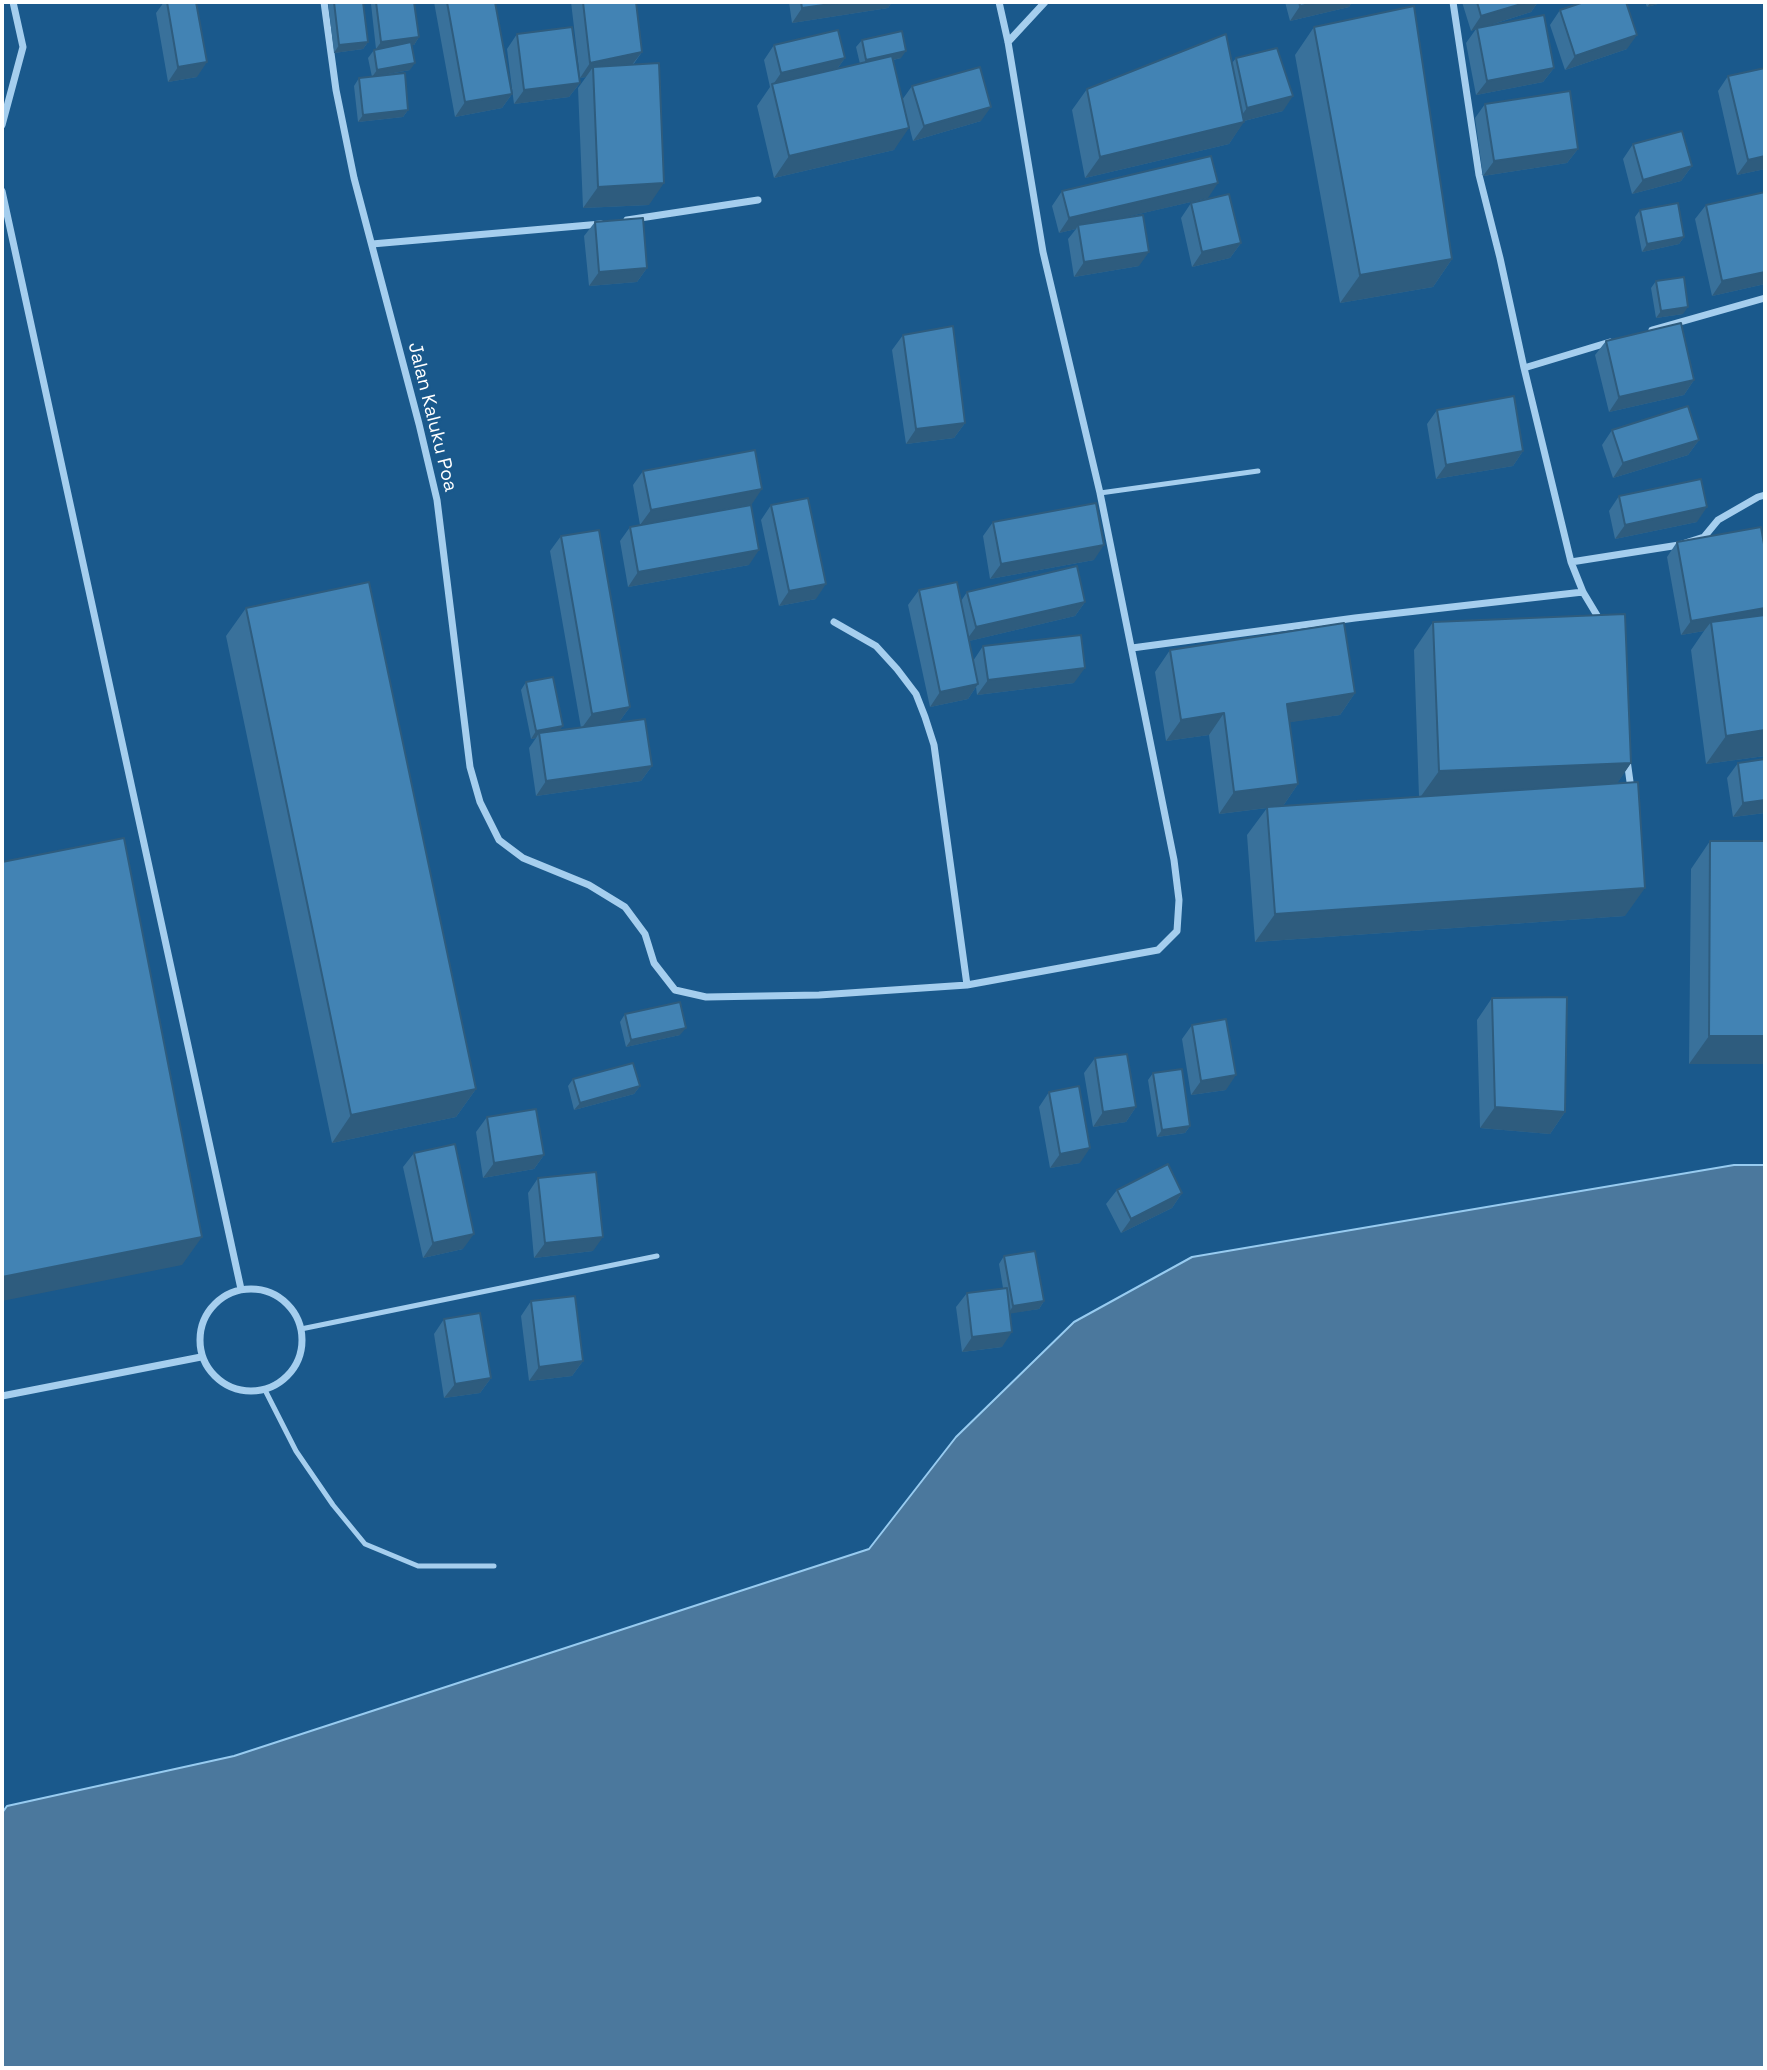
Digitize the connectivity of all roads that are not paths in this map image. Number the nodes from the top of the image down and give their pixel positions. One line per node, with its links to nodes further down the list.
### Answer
1 (13, 2): 7 (street)
2 (324, 2): 12 (street, Jalan Kaluku Poa)
3 (999, 2): 6 (street)
4 (1045, 2): 6 (street)
5 (1453, 2): 16 (street)
6 (1009, 42): 18 (street)
7 (2, 125)
8 (2, 191): 29 (street)
9 (758, 200): 10 (street)
10 (621, 221)
11 (608, 223): 12 (street)
12 (372, 244): 27 (street, Jalan Kaluku Poa)
13 (1765, 298): 14 (street)
14 (1642, 333)
15 (1616, 341): 16 (street)
16 (1524, 368): 20 (street)
17 (1258, 471): 18 (lane)
18 (1100, 493): 24 (street)
19 (1765, 495): 20 (street)
20 (1571, 562): 21 (street)
21 (1583, 592): 23 (street); 24 (street)
22 (834, 622): 27 (street)
23 (1608, 635)
24 (1132, 648): 27 (street)
25 (1625, 746): 26 (street)
26 (1632, 798)
27 (967, 985)
28 (657, 1256): 30 (lane)
29 (241, 1289): 30 (street); 31 (street)
30 (301, 1329): 32 (street)
31 (201, 1357): 32 (street); 33 (street)
32 (265, 1390): 34 (lane)
33 (2, 1396)
34 (494, 1566)

